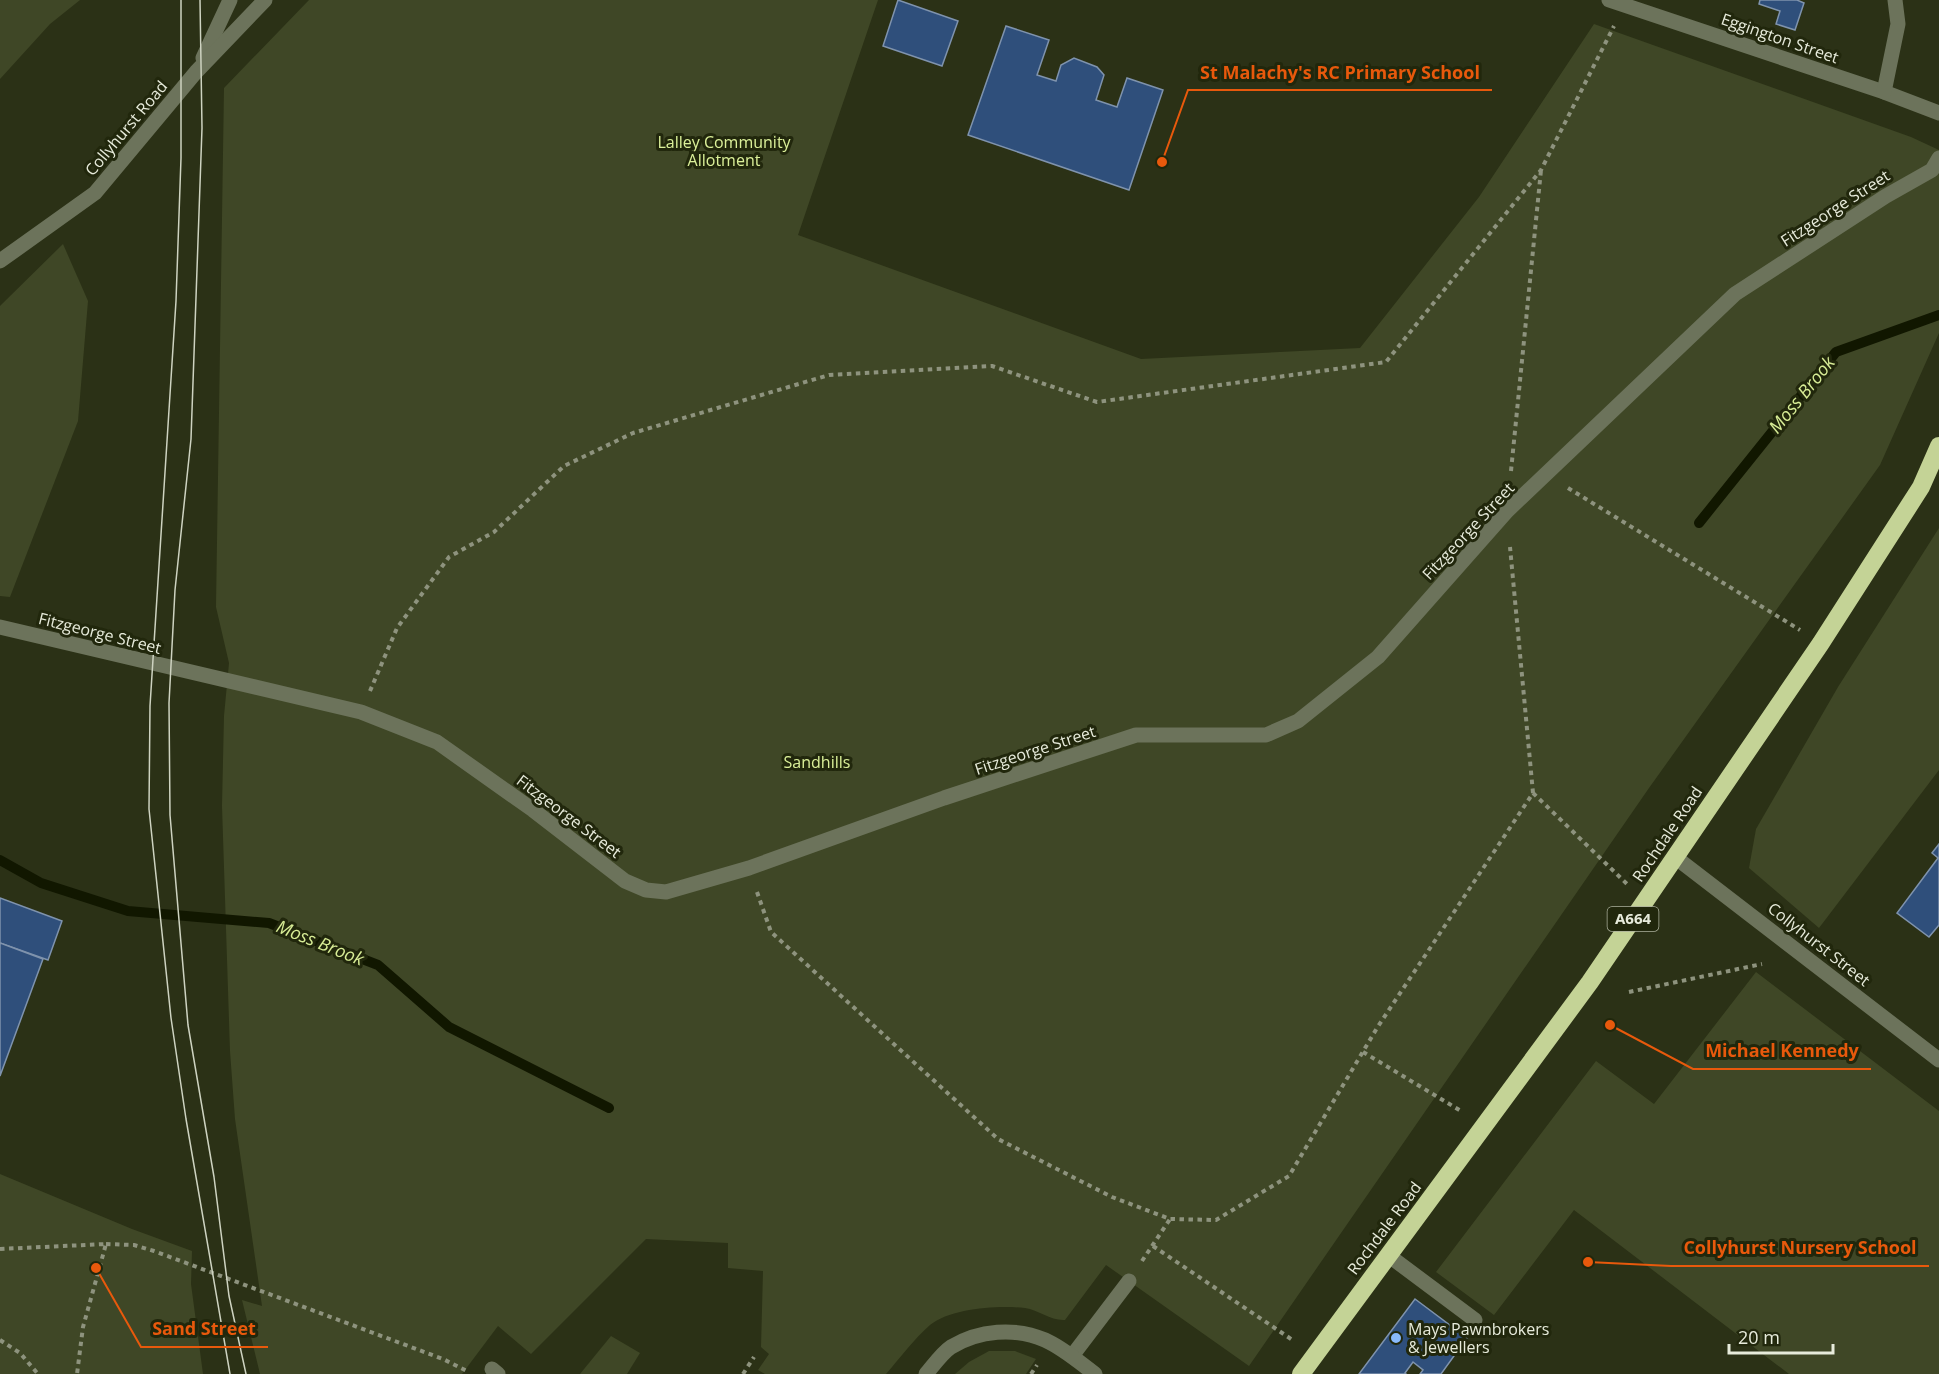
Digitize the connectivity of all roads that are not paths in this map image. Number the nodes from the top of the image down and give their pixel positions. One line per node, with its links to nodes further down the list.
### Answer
1 (230, 0): 5 (street)
2 (265, 0): 5 (street, Collyhurst Road)
3 (1895, 0): 6 (street)
4 (1613, 1): 6 (street, Eggington Street)
5 (196, 72): 9 (street, Collyhurst Road)
6 (1884, 92): 7 (street, Eggington Street)
7 (1939, 113)
8 (1939, 159): 11 (street, Fitzgeorge Street)
9 (0, 261)
10 (1939, 447): 12 (highway, Rochdale Road / A664)
11 (0, 627)
12 (1675, 857): 13 (street, Collyhurst Street); 14 (highway, Rochdale Road / A664)
13 (1939, 1060)
14 (1388, 1255): 16 (street); 20 (highway, Rochdale Road / A664)
15 (1129, 1281): 17 (street)
16 (1475, 1320)
17 (1071, 1356): 18 (street); 19 (street)
18 (926, 1374)
19 (1095, 1374)
20 (1300, 1374)

